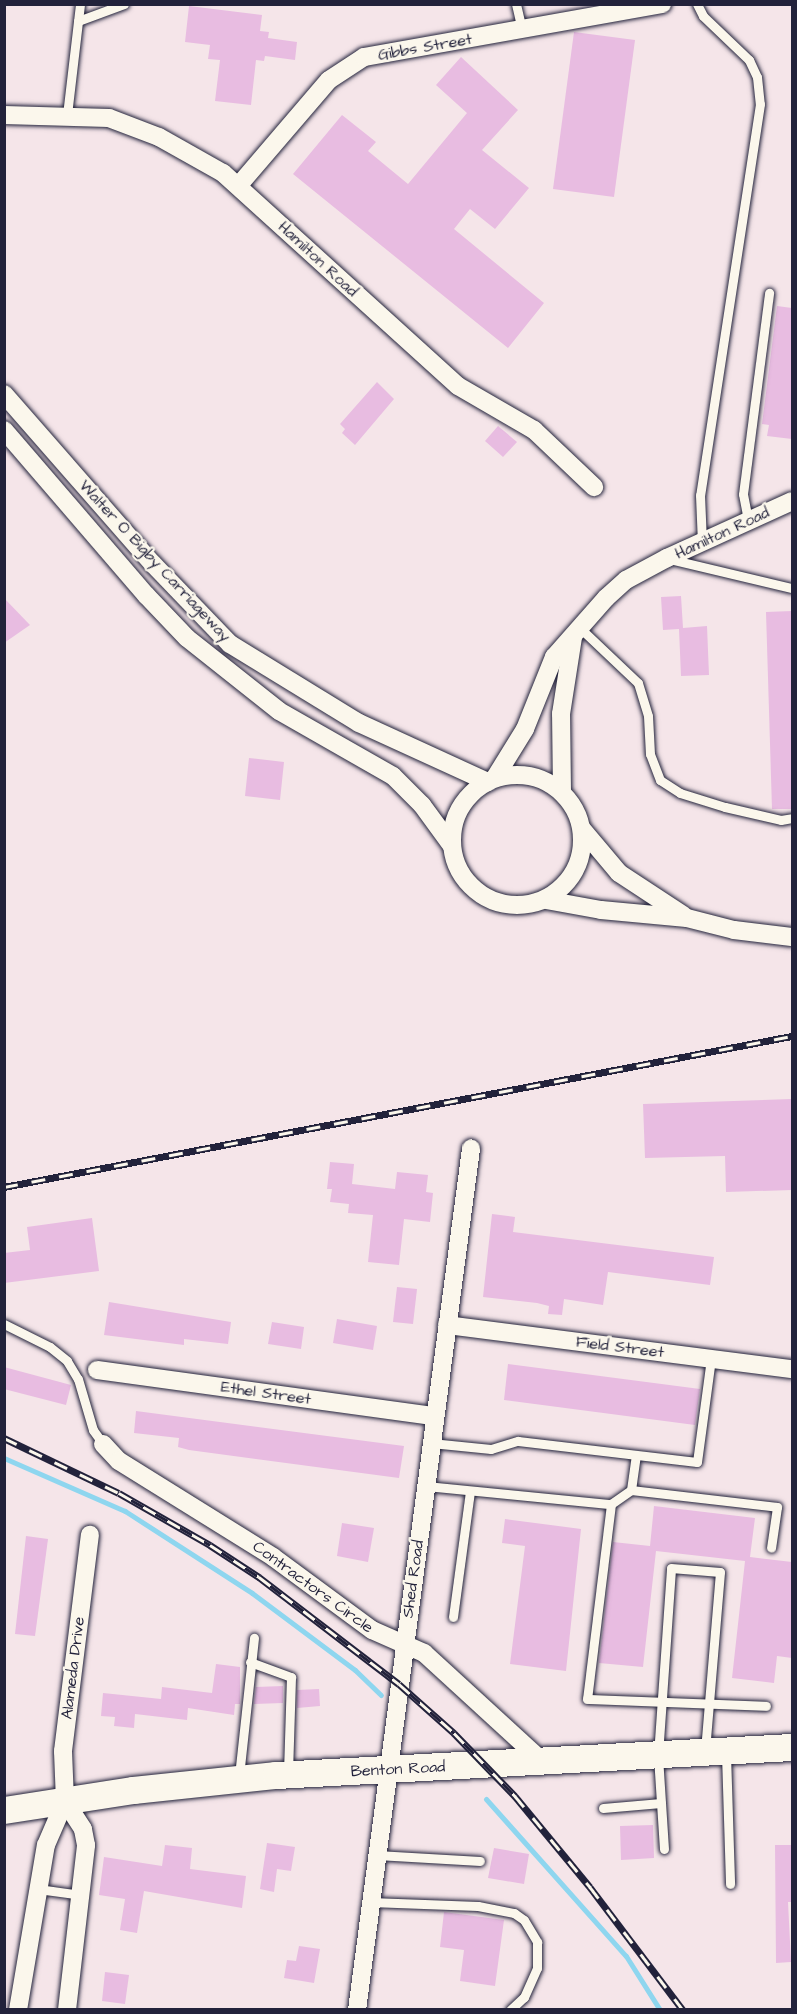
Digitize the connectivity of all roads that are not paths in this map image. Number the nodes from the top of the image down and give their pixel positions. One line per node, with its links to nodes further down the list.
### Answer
1 (80, 4): 6 (lane)
2 (124, 4): 6 (lane)
3 (516, 4): 7 (lane)
4 (662, 4): 7 (street, Gibbs Street)
5 (697, 4): 17 (lane)
6 (78, 21): 9 (lane)
7 (522, 30): 10 (street, Gibbs Street)
8 (4, 115): 9 (street, Hamilton Road)
9 (67, 115): 10 (street, Hamilton Road)
10 (239, 185): 14 (street, Hamilton Road)
11 (769, 293): 16 (lane)
12 (4, 394): 21 (street, Walter O Bigby Carriageway)
13 (4, 430): 25 (street, Walter O Bigby Carriageway)
14 (594, 487)
15 (792, 501): 16 (street, Hamilton Road)
16 (748, 520): 17 (street, Hamilton Road)
17 (702, 542): 18 (street, Hamilton Road)
18 (667, 558): 19 (lane); 20 (street, Hamilton Road)
19 (792, 588)
20 (577, 633): 21 (street, Hamilton Road); 22 (street); 23 (lane)
21 (492, 779): 22 (street, Walter O Bigby Carriageway); 25 (street)
22 (562, 792): 24 (street, Walter O Bigby Carriageway)
23 (792, 818)
24 (582, 829): 26 (street, Walter O Bigby Carriageway); 27 (street)
25 (452, 846): 26 (street, Walter O Bigby Carriageway)
26 (546, 900): 27 (street)
27 (687, 918): 28 (street)
28 (792, 937)
29 (471, 1149): 31 (street, Shed Road)
30 (4, 1324): 37 (lane)
31 (447, 1325): 32 (street, Field Street); 35 (street, Shed Road)
32 (711, 1359): 34 (street, Field Street); 38 (lane)
33 (97, 1370): 35 (street, Ethel Street)
34 (792, 1370)
35 (435, 1416): 36 (street, Shed Road)
36 (431, 1443): 38 (lane); 39 (street, Shed Road)
37 (103, 1444): 47 (street, Contractors Circle)
38 (636, 1455): 40 (lane)
39 (426, 1486): 41 (lane); 47 (street, Shed Road)
40 (631, 1491): 42 (lane); 44 (lane)
41 (470, 1492): 42 (lane); 45 (lane)
42 (611, 1504): 49 (lane)
43 (90, 1535): 59 (street, Alameda Drive)
44 (771, 1548)
45 (453, 1617)
46 (254, 1638): 48 (lane)
47 (404, 1642): 55 (street, Contractors Circle); 56 (street, Shed Road)
48 (250, 1662): 57 (lane); 58 (lane)
49 (661, 1702): 50 (lane); 50 (lane); 54 (lane)
50 (708, 1703): 51 (lane); 53 (lane)
51 (766, 1706)
52 (792, 1747): 53 (main road, Benton Road)
53 (715, 1751): 54 (main road, Benton Road); 66 (lane)
54 (658, 1755): 55 (main road, Benton Road); 60 (lane)
55 (542, 1761): 56 (main road, Benton Road)
56 (387, 1770): 57 (main road, Benton Road); 64 (street, Shed Road)
57 (288, 1775): 58 (main road, Benton Road)
58 (238, 1779): 59 (main road, Benton Road)
59 (65, 1801): 62 (main road, Benton Road); 67 (street, Alameda Drive); 68 (street)
60 (661, 1803): 61 (lane); 63 (lane)
61 (603, 1808)
62 (4, 1810)
63 (664, 1849)
64 (376, 1855): 65 (lane); 69 (street, Shed Road)
65 (480, 1861)
66 (730, 1884)
67 (38, 1889): 68 (lane); 70 (street, Alameda Drive)
68 (81, 1895): 71 (street)
69 (370, 1902): 72 (street, Shed Road); 73 (lane)
70 (18, 2010)
71 (67, 2010)
72 (357, 2010)
73 (510, 2010)

